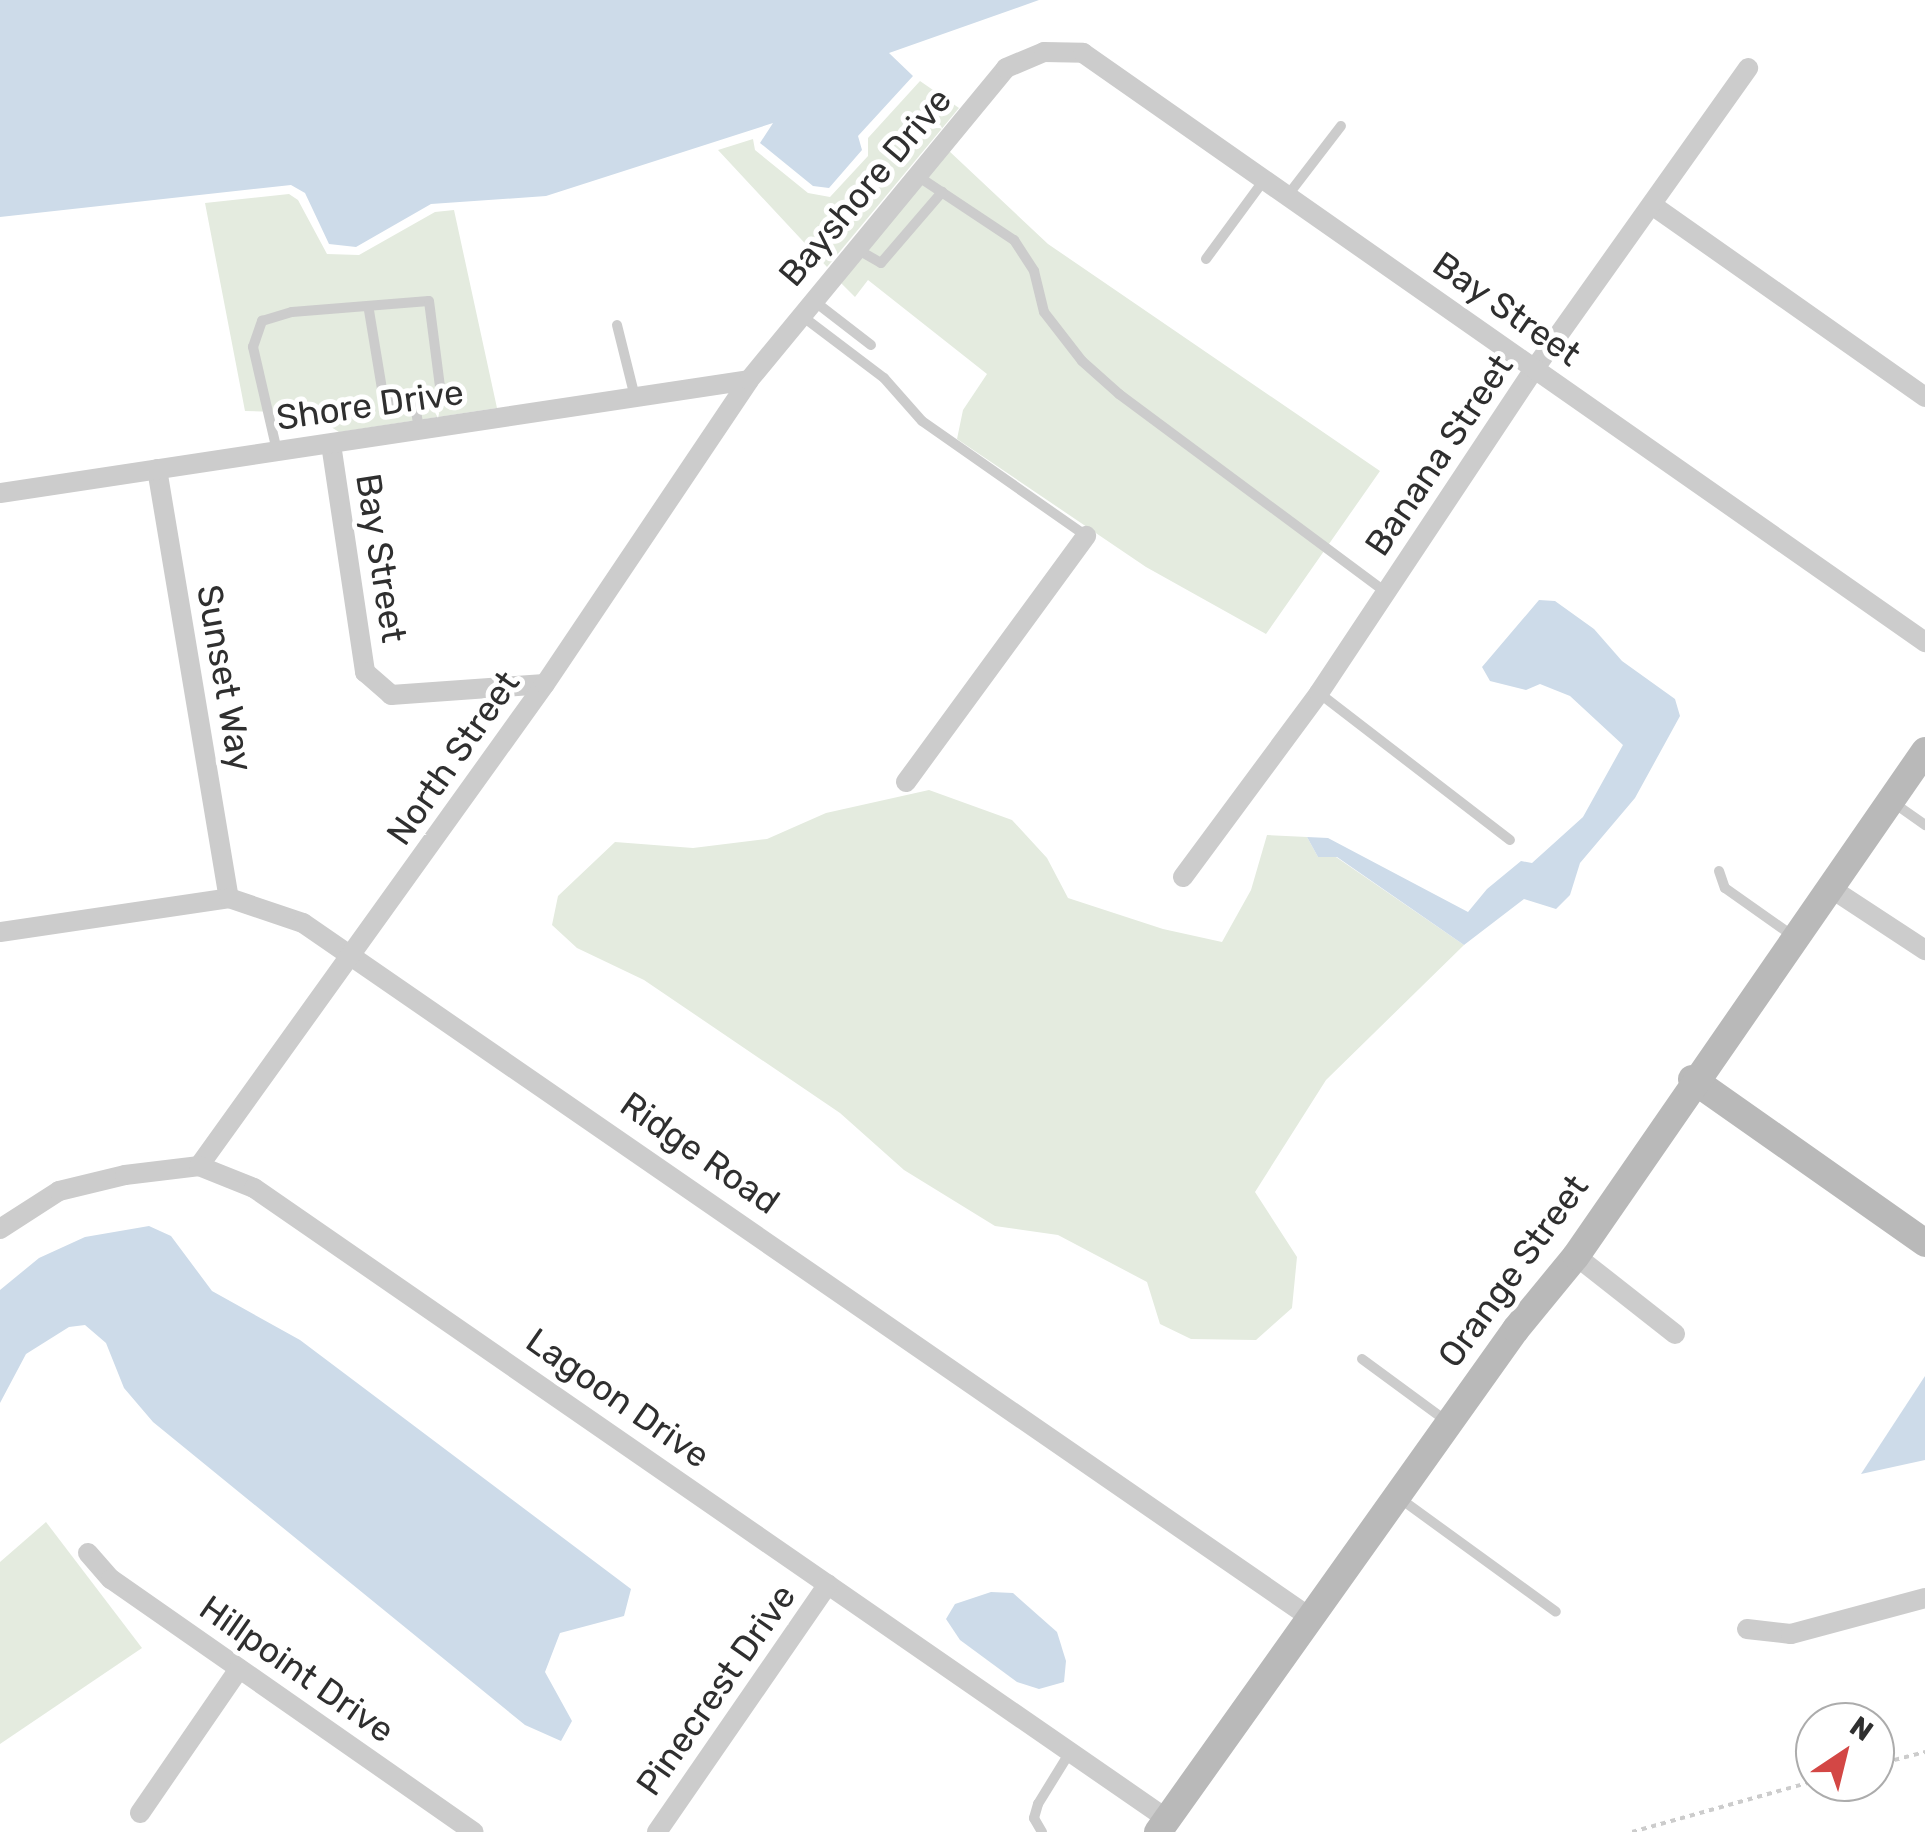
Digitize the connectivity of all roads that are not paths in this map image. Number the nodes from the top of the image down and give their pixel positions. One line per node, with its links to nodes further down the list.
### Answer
1 (1044, 52): 4 (street, Bayshore Drive); 5 (street, Bay Street)
2 (1748, 68): 8 (street, Banana Street)
3 (1341, 126): 7 (lane)
4 (915, 174): 6 (lane); 9 (street, Bayshore Drive)
5 (1264, 179): 7 (street, Bay Street); 10 (lane)
6 (942, 192): 9 (lane); 26 (lane)
7 (1288, 196): 15 (street, Bay Street)
8 (1652, 205): 15 (street, Banana Street); 17 (street)
9 (854, 248): 11 (street, Bayshore Drive)
10 (1206, 260)
11 (807, 308): 14 (lane); 16 (street, Bayshore Drive); 25 (lane)
12 (369, 310): 18 (lane); 18 (lane); 22 (lane)
13 (617, 326): 19 (lane)
14 (871, 344)
15 (1536, 368): 26 (street, Banana Street); 27 (street, Bay Street)
16 (749, 380): 19 (street, Shore Drive); 28 (street, North Street)
17 (1925, 397)
18 (414, 398): 20 (lane)
19 (635, 398): 20 (street, Shore Drive)
20 (418, 430): 21 (street, Shore Drive)
21 (331, 444): 22 (street, Shore Drive); 28 (street, Bay Street)
22 (277, 452): 23 (street, Shore Drive)
23 (158, 469): 24 (street, Shore Drive); 38 (street, Sunset Way)
24 (0, 493)
25 (1086, 536): 31 (street)
26 (1386, 592): 29 (street, Banana Street)
27 (1925, 642)
28 (545, 684): 42 (street, North Street)
29 (1319, 693): 34 (lane); 36 (street, Banana Street)
30 (1925, 752): 32 (street, Orange Street)
31 (906, 782)
32 (1890, 800): 33 (lane); 37 (street, Orange Street)
33 (1925, 824)
34 (1510, 840)
35 (1720, 872): 40 (lane)
36 (1182, 877)
37 (1829, 887): 40 (street, Orange Street); 41 (street)
38 (229, 898): 39 (street, Ridge Road); 42 (street, Ridge Road)
39 (0, 932)
40 (1794, 936): 43 (street, Orange Street)
41 (1925, 950)
42 (356, 953): 44 (street, North Street); 56 (street, Ridge Road)
43 (1692, 1079): 46 (street); 47 (street, Orange Street)
44 (199, 1166): 45 (street); 53 (street, Lagoon Drive)
45 (0, 1230)
46 (1925, 1243)
47 (1576, 1256): 48 (street); 50 (street, Orange Street)
48 (1675, 1334)
49 (1362, 1358): 50 (lane)
50 (1450, 1424): 51 (street, Orange Street)
51 (1397, 1497): 55 (lane); 56 (street, Orange Street)
52 (88, 1553): 58 (street, Hillpoint Drive)
53 (828, 1584): 59 (street, Lagoon Drive); 64 (street, Pinecrest Drive)
54 (1925, 1598): 57 (street)
55 (1556, 1612)
56 (1312, 1618): 62 (street, Orange Street)
57 (1747, 1629)
58 (240, 1670): 60 (street); 61 (street, Hillpoint Drive)
59 (1070, 1752): 62 (street, Lagoon Drive); 65 (lane)
60 (140, 1813)
61 (450, 1825): 63 (street, Hillpoint Drive)
62 (1162, 1825)
63 (474, 1832)
64 (657, 1832)
65 (1042, 1832)

